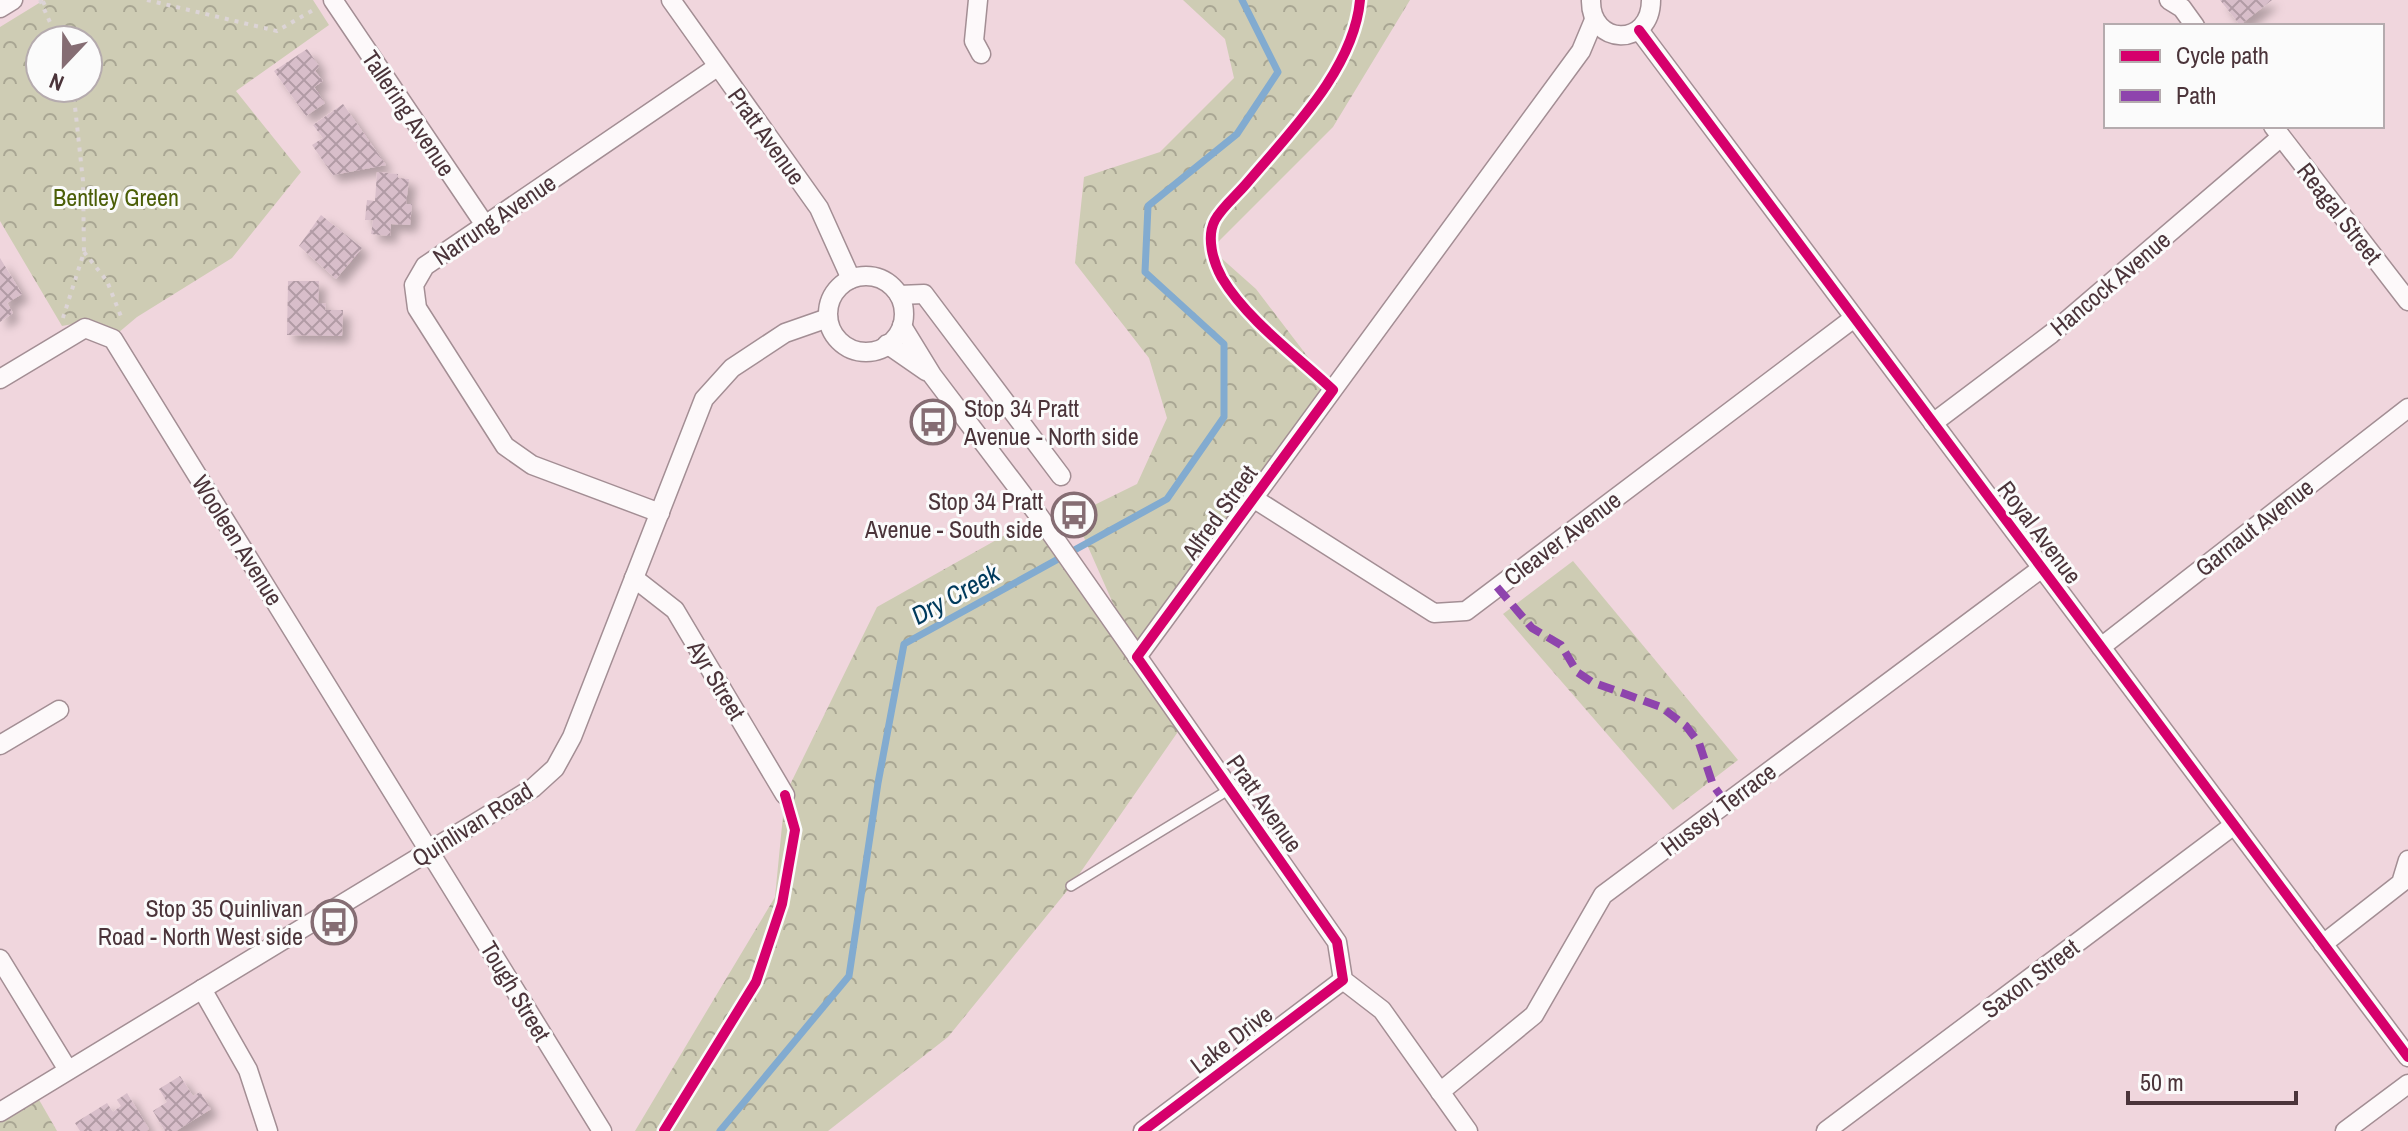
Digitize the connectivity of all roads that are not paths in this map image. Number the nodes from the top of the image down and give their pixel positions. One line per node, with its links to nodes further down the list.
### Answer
1 (13, 0): 8 (street)
2 (671, 0): 15 (street, Pratt Avenue)
3 (978, 0): 14 (street)
4 (1591, 0): 9 (street)
5 (2169, 0): 10 (street)
6 (1652, 1): 11 (street)
7 (327, 2): 17 (street, Tallering Avenue)
8 (0, 8)
9 (1594, 20): 12 (street); 13 (street, Alfred Street)
10 (2194, 24)
11 (1639, 30): 12 (street, Alfred Street); 22 (street, Royal Avenue)
12 (1613, 34): 13 (street, Alfred Street)
13 (1581, 51): 30 (street, Alfred Street)
14 (981, 54)
15 (717, 67): 17 (street, Narrung Avenue); 18 (street, Pratt Avenue)
16 (2277, 132): 20 (street, Reagal Street); 28 (street, Hancock Avenue)
17 (485, 225): 31 (street, Narrung Avenue)
18 (851, 279): 19 (street); 21 (street)
19 (899, 295): 23 (street); 29 (street)
20 (2408, 301)
21 (828, 318): 24 (street); 31 (street, Quinlivan Road)
22 (1854, 318): 28 (street, Royal Avenue); 30 (street, Cleaver Avenue)
23 (902, 326): 24 (street); 25 (street, Pratt Avenue)
24 (887, 344): 25 (street, Pratt Avenue)
25 (932, 375): 35 (street, Pratt Avenue)
26 (0, 379): 41 (street, Wooleen Avenue)
27 (2408, 408): 34 (street, Garnaut Avenue)
28 (1933, 423): 32 (street, Royal Avenue)
29 (1061, 476)
30 (1253, 498): 35 (street, Alfred Street)
31 (660, 513): 33 (street, Quinlivan Road)
32 (2042, 568): 34 (street, Royal Avenue); 51 (street, Hussey Terrace)
33 (634, 578): 39 (street, Ayr Street); 41 (street, Quinlivan Road)
34 (2101, 647): 40 (street, Royal Avenue)
35 (1137, 657): 38 (street, Pratt Avenue)
36 (59, 710): 37 (street)
37 (0, 745)
38 (1230, 789): 43 (lane); 46 (street, Pratt Avenue)
39 (785, 795)
40 (2234, 825): 44 (street, Royal Avenue); 57 (street, Saxon Street)
41 (431, 850): 47 (street, Quinlivan Road); 54 (street, Tough Street)
42 (2408, 860): 44 (street)
43 (1071, 886)
44 (2323, 944): 48 (street, Royal Avenue)
45 (0, 959): 49 (street)
46 (1343, 980): 51 (street); 55 (street, Lake Drive)
47 (202, 989): 49 (street, Quinlivan Road); 53 (street)
48 (2408, 1057)
49 (68, 1070): 52 (street, Quinlivan Road)
50 (2408, 1084): 58 (street)
51 (1440, 1092): 56 (street)
52 (0, 1112)
53 (268, 1131)
54 (602, 1131)
55 (1143, 1131)
56 (1468, 1131)
57 (1826, 1131)
58 (2345, 1131)

